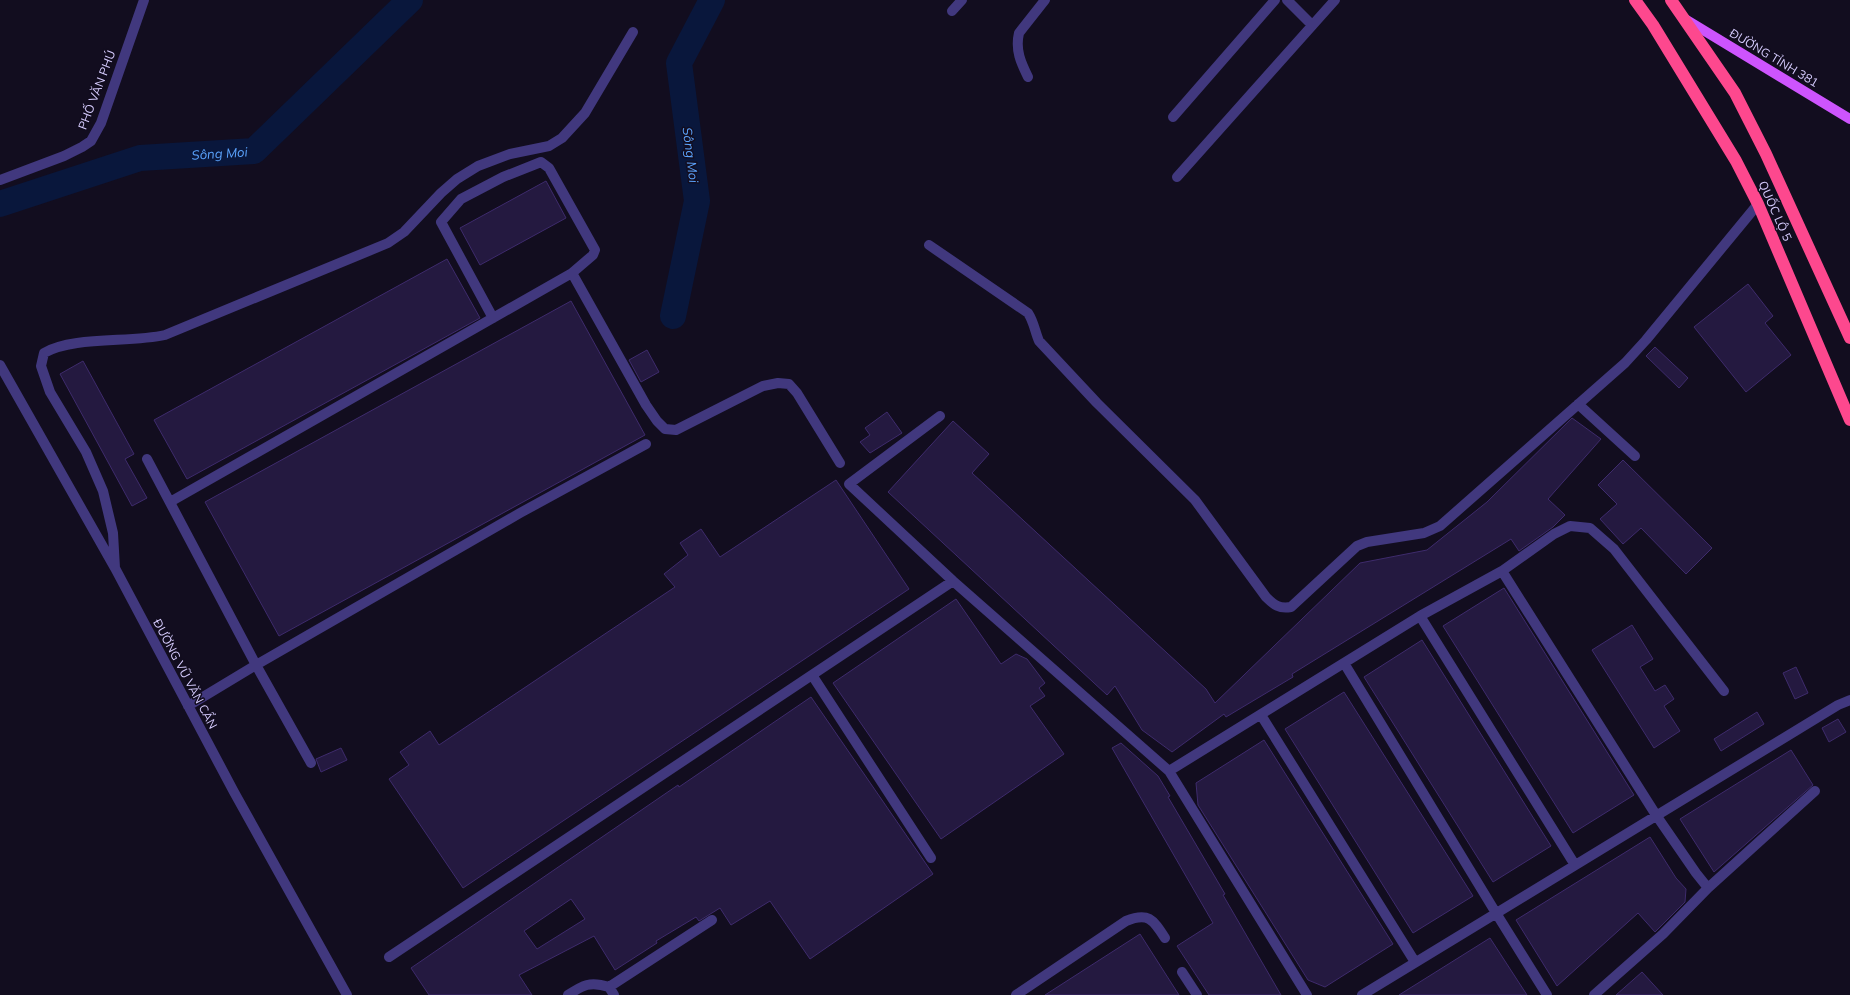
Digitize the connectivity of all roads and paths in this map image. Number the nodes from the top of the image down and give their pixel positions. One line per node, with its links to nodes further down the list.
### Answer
1 (144, 0): 17 (street, PHỐ VĂN PHÚ)
2 (962, 0): 9 (street)
3 (1045, 0): 13 (street)
4 (1275, 0): 14 (street)
5 (1287, 0): 11 (street)
6 (1335, 0): 11 (street)
7 (1635, 0): 18 (highway, QUỐC LỘ 5)
8 (1671, 0): 10 (highway, QUỐC LỘ 5)
9 (952, 11)
10 (1685, 18): 15 (main road, ĐƯỜNG TỈNH 381); 22 (highway, QUỐC LỘ 5)
11 (1312, 25): 16 (street)
12 (633, 32): 32 (street)
13 (1028, 77)
14 (1173, 117)
15 (1850, 119)
16 (1176, 177)
17 (0, 180)
18 (1758, 204): 24 (street); 26 (highway, QUỐC LỘ 5)
19 (929, 245): 24 (street)
20 (572, 273): 21 (street); 21 (street); 30 (street)
21 (493, 318): 31 (street)
22 (1850, 338)
23 (0, 365): 32 (street, ĐƯỜNG VŨ VĂN CẨN)
24 (1578, 404): 28 (street)
25 (940, 416): 34 (street)
26 (1850, 420)
27 (646, 444): 37 (street)
28 (1635, 456)
29 (147, 459): 31 (street)
30 (840, 463)
31 (170, 502): 37 (street)
32 (115, 568): 41 (street, ĐƯỜNG VŨ VĂN CẨN)
33 (1502, 571): 35 (street); 39 (street); 46 (street)
34 (953, 581): 38 (street); 44 (street)
35 (1420, 616): 36 (street); 48 (street)
36 (1344, 663): 42 (street); 50 (street)
37 (256, 665): 41 (street); 43 (street)
38 (812, 675): 47 (street); 53 (street)
39 (1724, 691)
40 (1850, 700): 46 (street)
41 (188, 706): 58 (street, ĐƯỜNG VŨ VĂN CẨN)
42 (1261, 715): 44 (street); 54 (street)
43 (311, 763)
44 (1169, 771): 61 (street)
45 (1815, 792): 49 (street)
46 (1656, 815): 48 (street); 49 (street)
47 (931, 858)
48 (1575, 865): 50 (street)
49 (1708, 888): 64 (street)
50 (1496, 914): 54 (street); 63 (street)
51 (712, 920): 56 (street)
52 (1165, 938): 57 (street)
53 (389, 957)
54 (1415, 962): 62 (street)
55 (1182, 972): 60 (street)
56 (611, 991): 59 (street)
57 (1021, 994)
58 (347, 995)
59 (568, 995)
60 (1197, 995)
61 (1306, 995)
62 (1362, 995)
63 (1547, 995)
64 (1594, 995)

